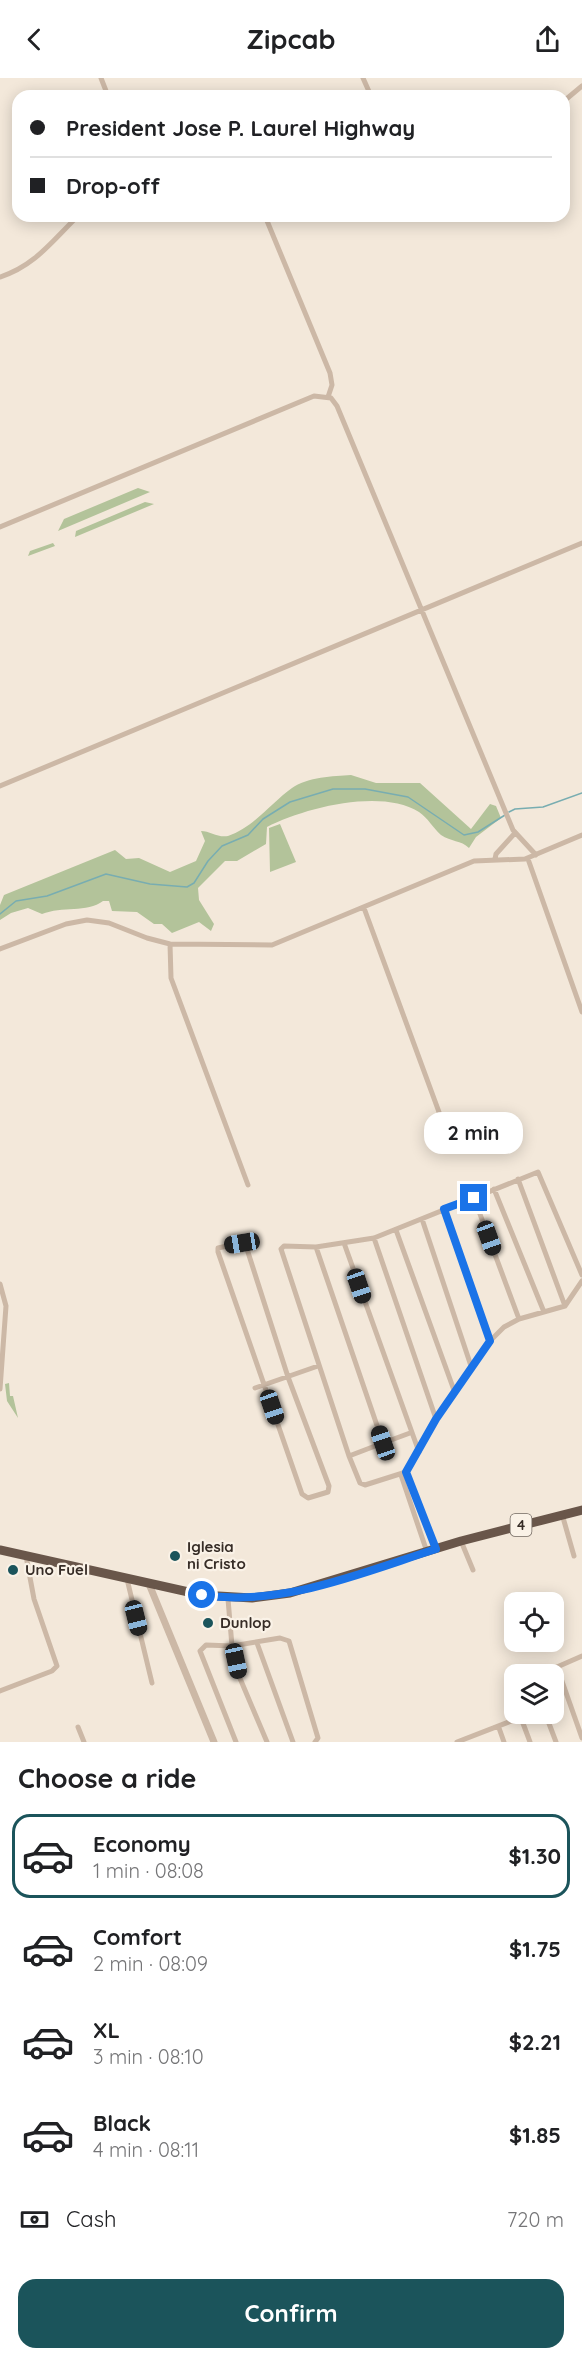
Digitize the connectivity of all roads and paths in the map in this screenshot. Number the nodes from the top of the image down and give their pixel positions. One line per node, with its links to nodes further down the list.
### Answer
1 (582, 86): 2 (street)
2 (570, 96)
3 (72, 222): 5 (street)
4 (267, 222): 6 (street)
5 (0, 277)
6 (328, 397): 7 (street); 9 (street)
7 (0, 527)
8 (582, 543): 9 (street)
9 (421, 610): 10 (street); 11 (street)
10 (0, 786)
11 (515, 833): 13 (street); 15 (street)
12 (582, 835): 13 (street)
13 (536, 855): 14 (street)
14 (528, 859): 15 (street); 19 (street)
15 (495, 860): 16 (street)
16 (364, 908): 17 (street); 20 (street)
17 (170, 944): 18 (street); 22 (street)
18 (0, 949)
19 (582, 1012)
20 (450, 1142)
21 (518, 1179): 23 (street); 31 (street); 34 (street)
22 (248, 1185)
23 (494, 1189): 24 (street); 35 (street)
24 (474, 1198): 25 (street); 36 (street)
25 (444, 1209): 26 (street); 37 (street)
26 (422, 1219): 27 (street); 39 (street)
27 (396, 1230): 28 (street); 44 (street)
28 (374, 1238): 29 (street); 45 (street)
29 (345, 1243): 30 (street); 46 (street)
30 (316, 1247): 38 (street); 47 (street)
31 (582, 1275)
32 (582, 1281): 34 (street)
33 (0, 1284): 43 (street)
34 (565, 1306): 35 (street)
35 (544, 1312): 36 (street)
36 (519, 1319): 37 (street)
37 (490, 1341): 39 (street)
38 (318, 1366): 40 (street); 49 (street)
39 (472, 1369): 44 (street)
40 (288, 1377): 41 (street); 41 (street); 41 (street)
41 (264, 1385): 42 (street)
42 (255, 1388)
43 (0, 1389)
44 (455, 1393): 45 (street)
45 (436, 1419): 48 (street)
46 (410, 1433): 47 (street); 48 (street)
47 (383, 1443): 49 (street)
48 (419, 1452): 50 (street)
49 (349, 1456): 50 (street)
50 (404, 1474): 53 (street)
51 (582, 1510): 52 (highway, 4)
52 (562, 1514): 54 (highway, 4); 58 (street)
53 (422, 1524): 56 (street); 56 (street)
54 (461, 1541): 56 (highway, 4); 59 (street)
55 (0, 1550): 57 (highway, 4)
56 (432, 1550): 62 (highway, 4)
57 (26, 1556): 60 (highway, 4); 70 (street)
58 (574, 1556)
59 (473, 1570)
60 (127, 1579): 61 (highway, 4); 68 (street)
61 (148, 1584): 62 (highway, 4); 79 (street)
62 (228, 1599): 64 (street)
63 (257, 1643): 64 (street); 82 (street); 83 (street)
64 (232, 1646): 80 (street); 81 (street)
65 (580, 1657): 66 (street); 67 (street)
66 (563, 1664)
67 (582, 1666)
68 (153, 1683)
69 (564, 1684): 76 (street)
70 (0, 1691)
71 (508, 1724): 75 (street)
72 (523, 1724): 86 (street)
73 (549, 1724): 87 (street)
74 (78, 1726): 78 (street)
75 (499, 1728): 77 (street); 85 (street)
76 (582, 1738)
77 (474, 1739): 84 (street)
78 (84, 1742)
79 (214, 1742)
80 (236, 1742)
81 (267, 1742)
82 (293, 1742)
83 (315, 1742)
84 (457, 1742)
85 (504, 1742)
86 (530, 1742)
87 (556, 1742)

